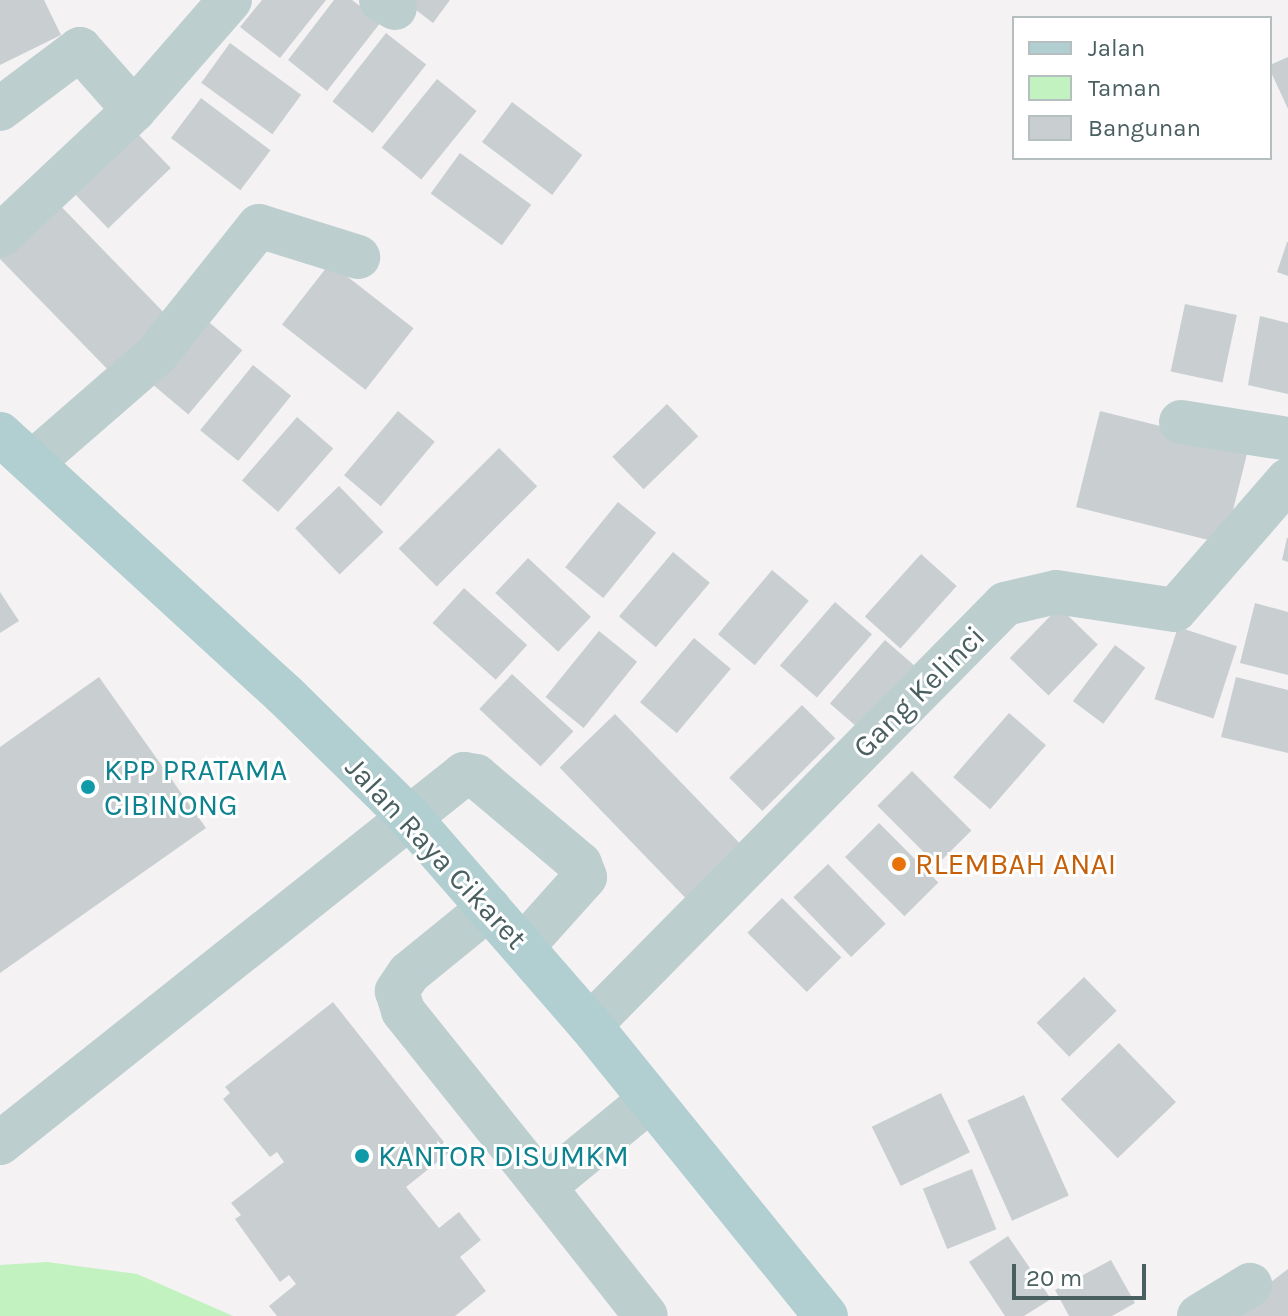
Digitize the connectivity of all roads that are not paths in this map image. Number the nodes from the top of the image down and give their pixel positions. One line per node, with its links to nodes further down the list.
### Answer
1 (230, 0): 3 (street)
2 (0, 109): 3 (street)
3 (134, 110): 4 (street)
4 (0, 236)
5 (358, 257): 9 (street)
6 (1181, 422): 8 (street)
7 (0, 434): 9 (main road, Jalan Raya Cikaret)
8 (1288, 439)
9 (34, 461): 11 (main road, Jalan Raya Cikaret)
10 (1288, 480): 14 (street, Gang Kelinci)
11 (410, 818): 12 (main road, Jalan Raya Cikaret); 13 (street); 16 (street)
12 (489, 908): 13 (main road, Jalan Raya Cikaret); 17 (street)
13 (523, 946): 14 (main road, Jalan Raya Cikaret)
14 (590, 1025): 15 (main road, Jalan Raya Cikaret)
15 (650, 1100): 17 (street); 20 (main road, Jalan Raya Cikaret)
16 (0, 1143)
17 (544, 1187): 19 (street)
18 (1250, 1285): 21 (street)
19 (646, 1316)
20 (826, 1316)
21 (1199, 1316)

